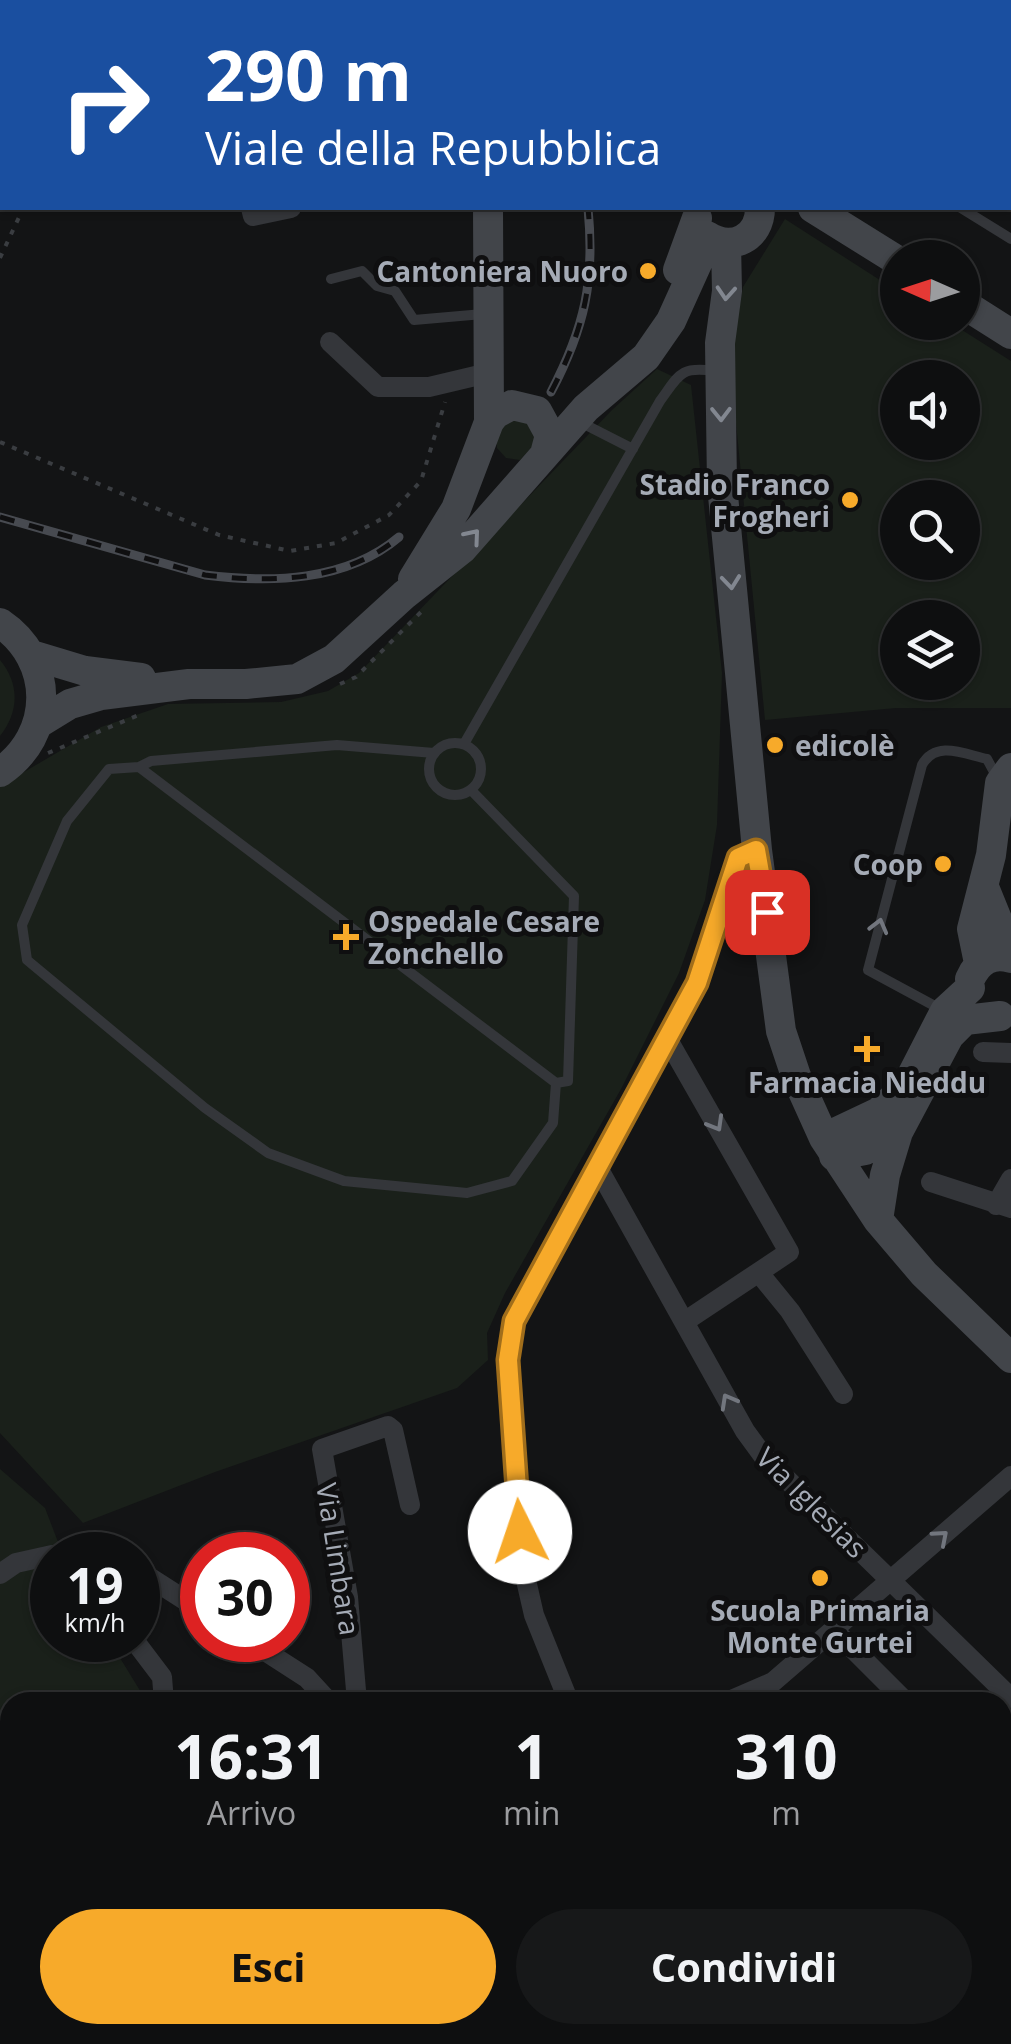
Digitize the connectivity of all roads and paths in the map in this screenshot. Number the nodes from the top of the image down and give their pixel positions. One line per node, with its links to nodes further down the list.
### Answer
1 (19, 210): 10 (path)
2 (488, 210): 12 (street)
3 (760, 210): 8 (street)
4 (825, 210): 9 (street)
5 (964, 210): 7 (lane)
6 (696, 213): 8 (street); 14 (street)
7 (1011, 239)
8 (721, 243): 14 (street); 17 (street, one-way to 17)
9 (880, 248)
10 (0, 258)
11 (331, 280): 12 (lane)
12 (489, 314): 18 (street)
13 (980, 314): 15 (street)
14 (662, 320): 17 (street); 21 (street)
15 (1011, 334)
16 (330, 342): 19 (street)
17 (720, 357): 24 (lane); 37 (street, one-way to 37)
18 (490, 362): 19 (street); 20 (street); 22 (street)
19 (450, 383): 23 (path)
20 (536, 412): 21 (street); 22 (street); 25 (street)
21 (582, 414): 24 (lane); 25 (street)
22 (487, 429): 25 (street); 26 (street)
23 (0, 442)
24 (633, 448): 31 (lane)
25 (538, 460): 26 (street, one-way to 25)
26 (404, 594): 29 (street)
27 (0, 622): 28 (street)
28 (32, 655): 29 (street); 30 (street)
29 (189, 684): 30 (street)
30 (39, 723): 34 (street)
31 (464, 744): 32 (lane); 36 (lane)
32 (434, 754): 33 (lane); 36 (lane)
33 (139, 767): 46 (lane); 46 (lane)
34 (0, 772)
35 (1006, 776): 38 (street); 41 (lane, one-way to 35)
36 (471, 790): 46 (lane)
37 (756, 850): 43 (street); 48 (street)
38 (984, 888): 39 (street); 40 (street)
39 (1011, 956): 40 (street)
40 (974, 976): 41 (street); 42 (street)
41 (945, 1011): 48 (street)
42 (1006, 1015): 47 (street)
43 (668, 1040): 49 (street); 55 (street, one-way to 55)
44 (983, 1052): 45 (street)
45 (1011, 1053)
46 (556, 1084)
47 (898, 1132): 48 (street); 53 (street)
48 (829, 1147): 53 (street)
49 (598, 1168): 56 (street, Via Iglesias); 70 (street)
50 (1011, 1180): 52 (street)
51 (932, 1182): 52 (street)
52 (1006, 1209): 54 (street)
53 (878, 1220): 57 (street)
54 (1011, 1222)
55 (758, 1272): 56 (street); 58 (street)
56 (684, 1322): 63 (street, Via Iglesias, one-way to 56)
57 (1011, 1358)
58 (843, 1394)
59 (1006, 1488): 63 (street, one-way to 59)
60 (410, 1506): 69 (street, Via Limbara)
61 (30, 1560): 62 (street)
62 (0, 1574)
63 (891, 1581): 64 (street); 73 (street, Via Iglesias)
64 (835, 1631): 71 (street); 72 (street)
65 (151, 1662): 67 (street)
66 (282, 1662): 68 (street)
67 (163, 1692)
68 (320, 1692)
69 (356, 1692)
70 (565, 1692)
71 (750, 1692)
72 (896, 1692)
73 (1005, 1692)

